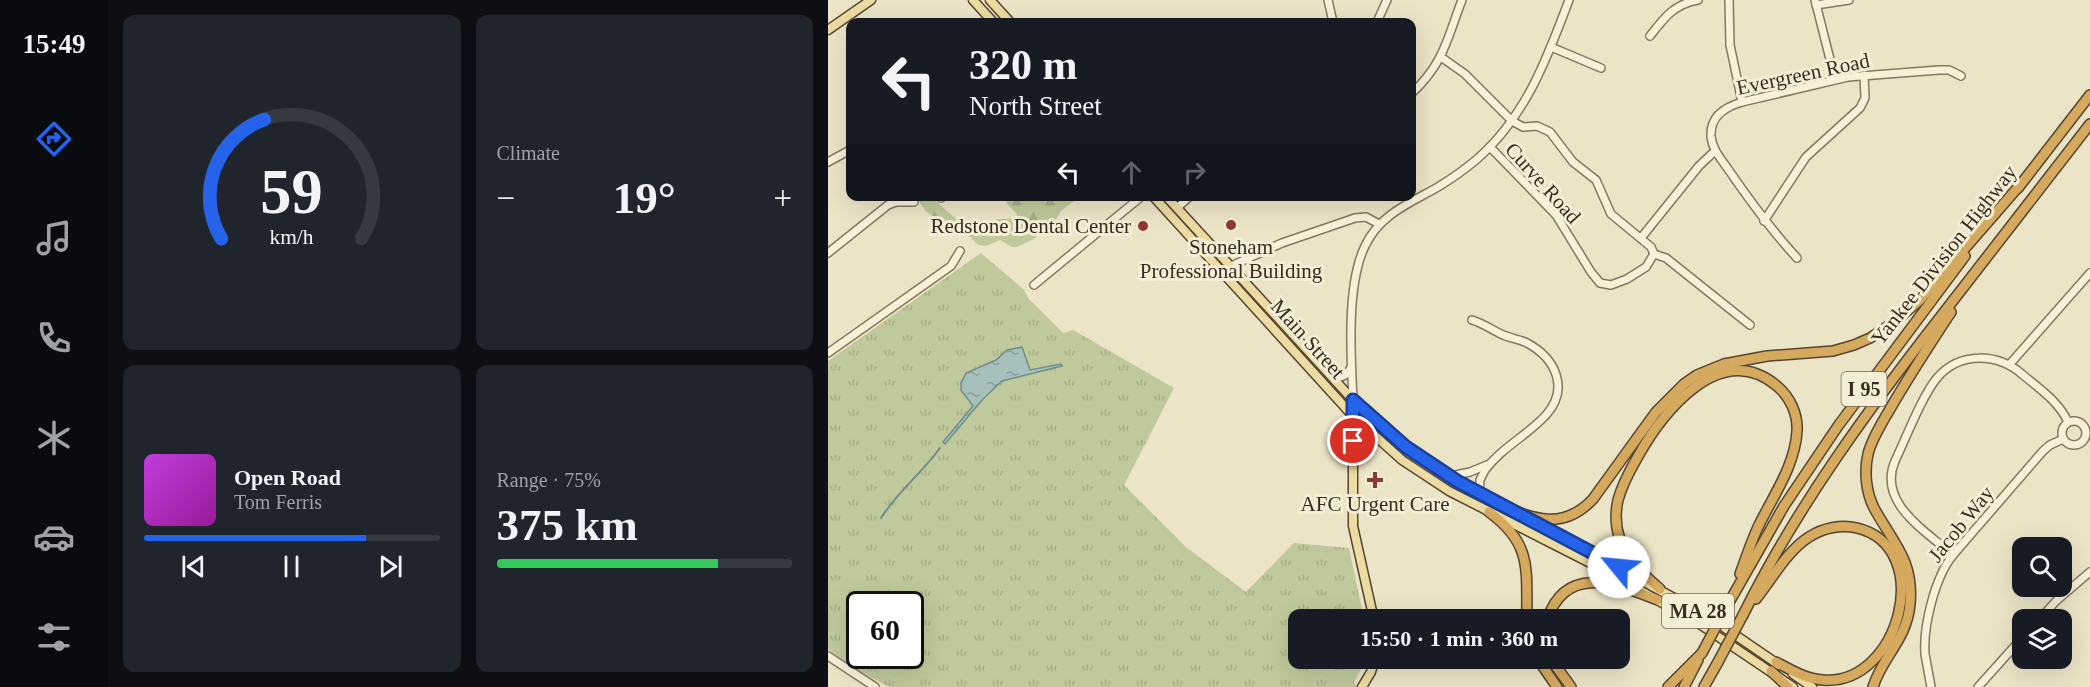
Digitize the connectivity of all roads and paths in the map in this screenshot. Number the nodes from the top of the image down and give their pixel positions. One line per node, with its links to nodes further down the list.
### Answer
1 (871, 0): 16 (main road)
2 (973, 0): 12 (main road)
3 (990, 0): 13 (main road)
4 (1328, 0): 14 (street)
5 (1387, 0): 15 (street)
6 (1462, 0): 19 (street)
7 (1569, 0): 18 (street)
8 (1698, 0): 17 (street)
9 (1729, 0): 26 (street)
10 (1849, 0): 11 (street)
11 (1816, 3): 23 (street)
12 (989, 18)
13 (1006, 18)
14 (1332, 18)
15 (1379, 18)
16 (828, 30)
17 (1650, 36)
18 (1551, 47): 20 (street); 27 (street)
19 (1441, 57): 24 (street); 27 (street)
20 (1601, 68)
21 (1864, 75): 22 (street, Evergreen Road); 23 (street, Evergreen Road); 42 (street)
22 (1961, 76)
23 (1835, 80): 26 (street, Evergreen Road)
24 (1416, 89)
25 (2090, 95): 33 (highway, Yankee Division Highway / I 95)
26 (1742, 102): 30 (street, Evergreen Road)
27 (1512, 121): 29 (street); 44 (street, Curve Road)
28 (2090, 123): 45 (highway, Yankee Division Highway / I 95)
29 (1490, 147): 34 (street); 48 (street, Curve Road)
30 (1715, 151): 42 (street); 44 (street)
31 (846, 152): 32 (street)
32 (828, 162)
33 (2020, 185): 67 (highway); 73 (highway, Yankee Division Highway / I 95)
34 (1416, 198)
35 (1136, 201): 52 (street)
36 (1158, 201): 60 (main road, Main Street / MA 28)
37 (1171, 201): 41 (main road, Main Street / MA 28)
38 (1185, 201): 41 (street)
39 (1410, 201): 43 (street)
40 (914, 202): 47 (street)
41 (1177, 208): 50 (main road, Main Street / MA 28)
42 (1764, 221): 49 (street)
43 (1379, 224): 50 (street); 56 (street)
44 (1641, 238): 48 (street, Curve Road)
45 (1996, 245): 78 (highway, Yankee Division Highway / I 95); 99 (highway)
46 (960, 251): 55 (street)
47 (828, 253)
48 (1654, 254): 54 (street)
49 (1797, 258)
50 (1229, 267): 58 (main road, Main Street / MA 28)
51 (2090, 273): 57 (street)
52 (1034, 285)
53 (1472, 320): 64 (street)
54 (1750, 325)
55 (828, 353)
56 (1352, 364): 58 (street); 59 (street)
57 (2009, 365): 61 (street); 69 (street)
58 (1326, 372): 59 (main road, Main Street / MA 28)
59 (1353, 400): 60 (main road); 65 (main road, Main Street / MA 28)
60 (1353, 416): 68 (main road, Main Street / MA 28); 74 (main road)
61 (2068, 422): 62 (street); 63 (street)
62 (2087, 425): 63 (street)
63 (2063, 439): 69 (street, Jacob Way)
64 (1490, 464): 65 (street); 66 (street)
65 (1451, 477): 66 (main road, Main Street / MA 28)
66 (1479, 494): 67 (main road, Main Street / MA 28)
67 (1500, 505): 71 (main road, Main Street / MA 28)
68 (1489, 512): 72 (main road, Main Street / MA 28); 75 (highway)
69 (1953, 555): 100 (street, Jacob Way)
70 (2090, 572): 77 (street)
71 (1660, 589): 73 (highway); 83 (main road, Main Street / MA 28)
72 (1658, 600): 76 (highway); 87 (main road, Main Street / MA 28)
73 (1727, 606): 80 (highway, Yankee Division Highway / I 95, bridge)
74 (1371, 609)
75 (1527, 609)
76 (1552, 609)
77 (2051, 609)
78 (1743, 615): 82 (highway, Yankee Division Highway / I 95, bridge); 83 (highway)
79 (2012, 649): 101 (street)
80 (1702, 653): 92 (highway); 93 (highway, Yankee Division Highway / I 95)
81 (828, 656): 88 (street)
82 (1718, 662): 94 (highway, Yankee Division Highway / I 95); 95 (highway)
83 (1776, 662): 98 (main road, Main Street / MA 28)
84 (1372, 669): 89 (main road)
85 (1545, 669): 90 (highway)
86 (1558, 669): 91 (highway)
87 (1771, 671): 96 (highway); 97 (main road, Main Street / MA 28)
88 (875, 687)
89 (1362, 687)
90 (1557, 687)
91 (1571, 687)
92 (1668, 687)
93 (1684, 687)
94 (1704, 687)
95 (1711, 687)
96 (1788, 687)
97 (1793, 687)
98 (1812, 687)
99 (1873, 687)
100 (1931, 687)
101 (1978, 687)

